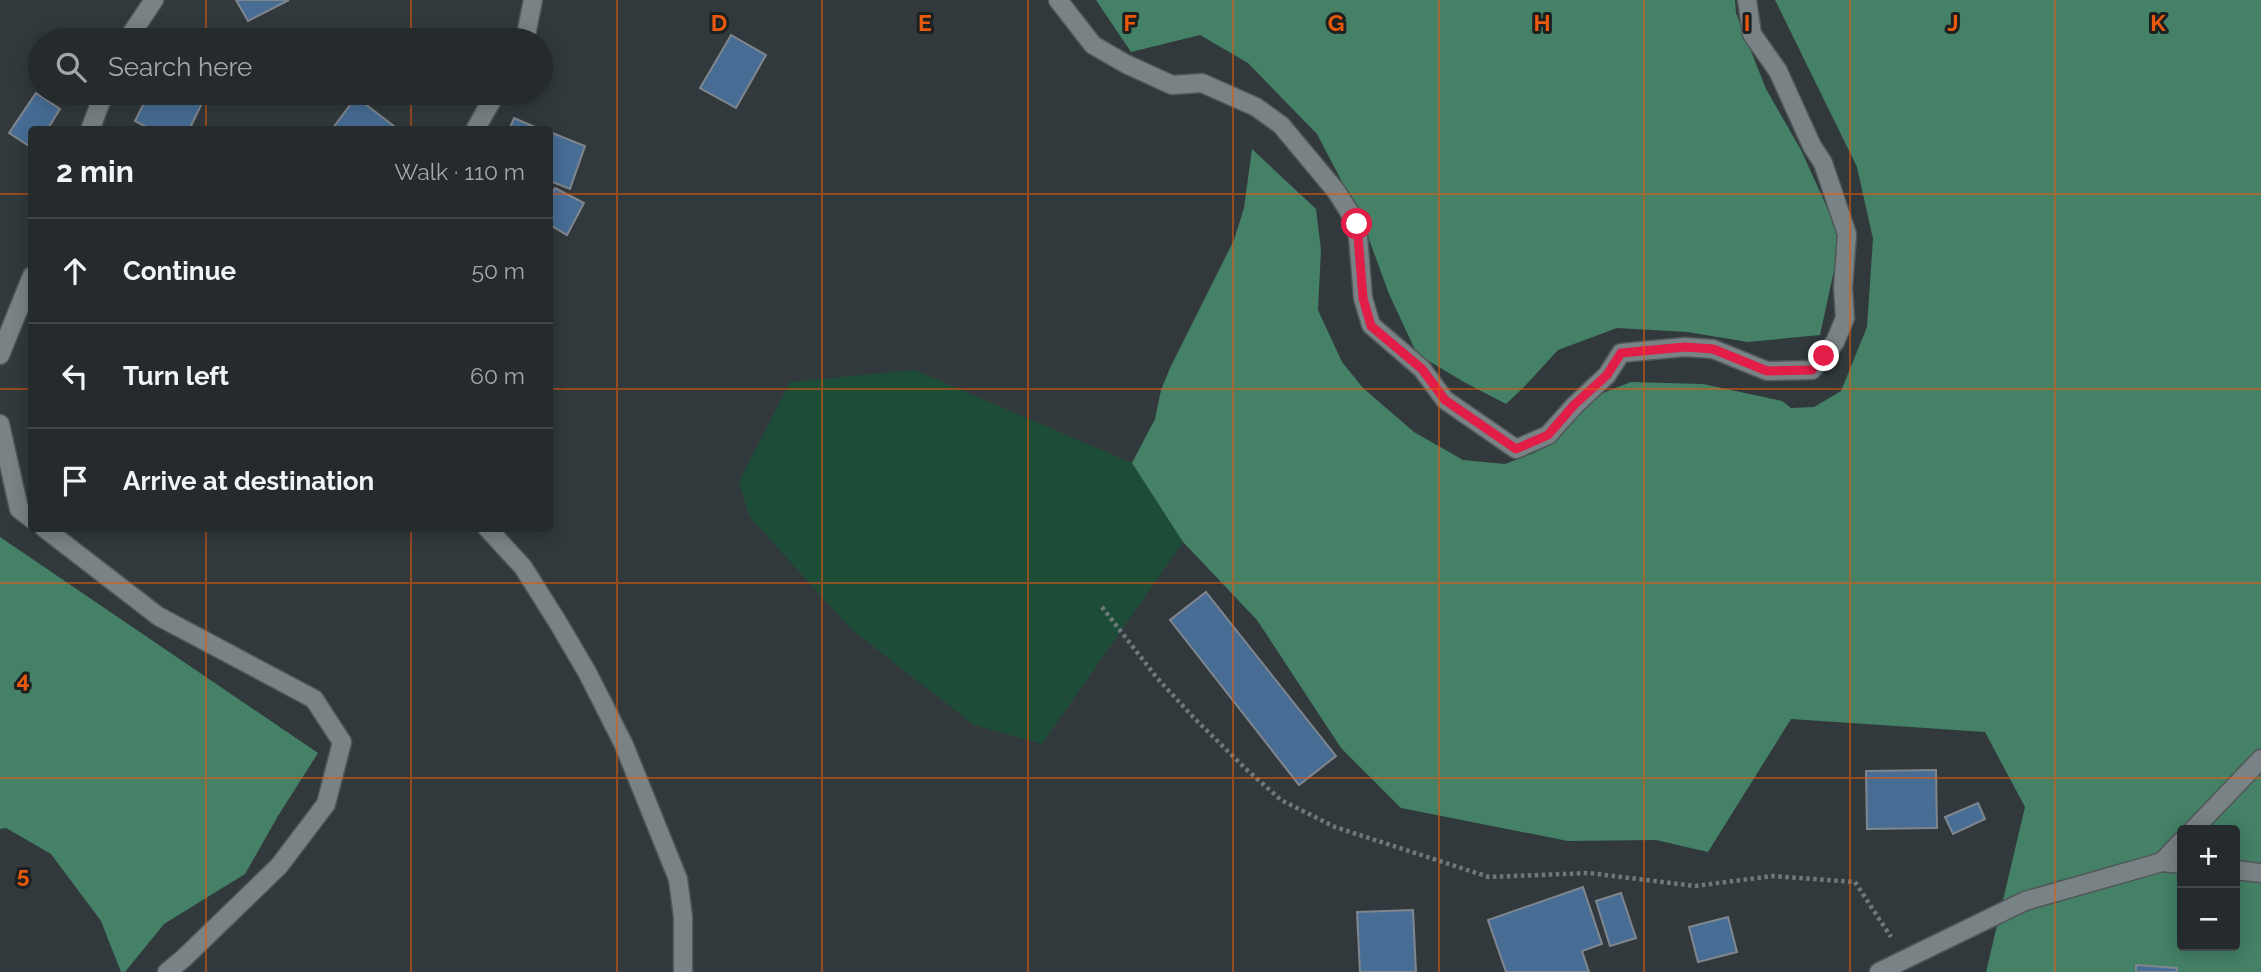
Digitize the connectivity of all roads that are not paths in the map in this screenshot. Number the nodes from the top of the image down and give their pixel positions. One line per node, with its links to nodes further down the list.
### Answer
1 (154, 0): 5 (street)
2 (533, 0): 6 (street)
3 (1058, 0): 4 (street)
4 (1747, 0)
5 (135, 28)
6 (527, 28)
7 (99, 105): 9 (street)
8 (489, 105): 10 (street)
9 (92, 126)
10 (477, 126)
11 (28, 286): 12 (street)
12 (0, 355)
13 (0, 424): 14 (street)
14 (28, 516)
15 (49, 532): 24 (street)
16 (491, 532): 25 (street)
17 (2261, 759): 18 (street)
18 (2198, 825)
19 (2177, 846): 20 (street)
20 (2162, 862): 21 (street); 26 (street)
21 (2177, 864)
22 (2240, 871): 23 (street)
23 (2261, 873)
24 (167, 972)
25 (683, 972)
26 (1879, 972)

